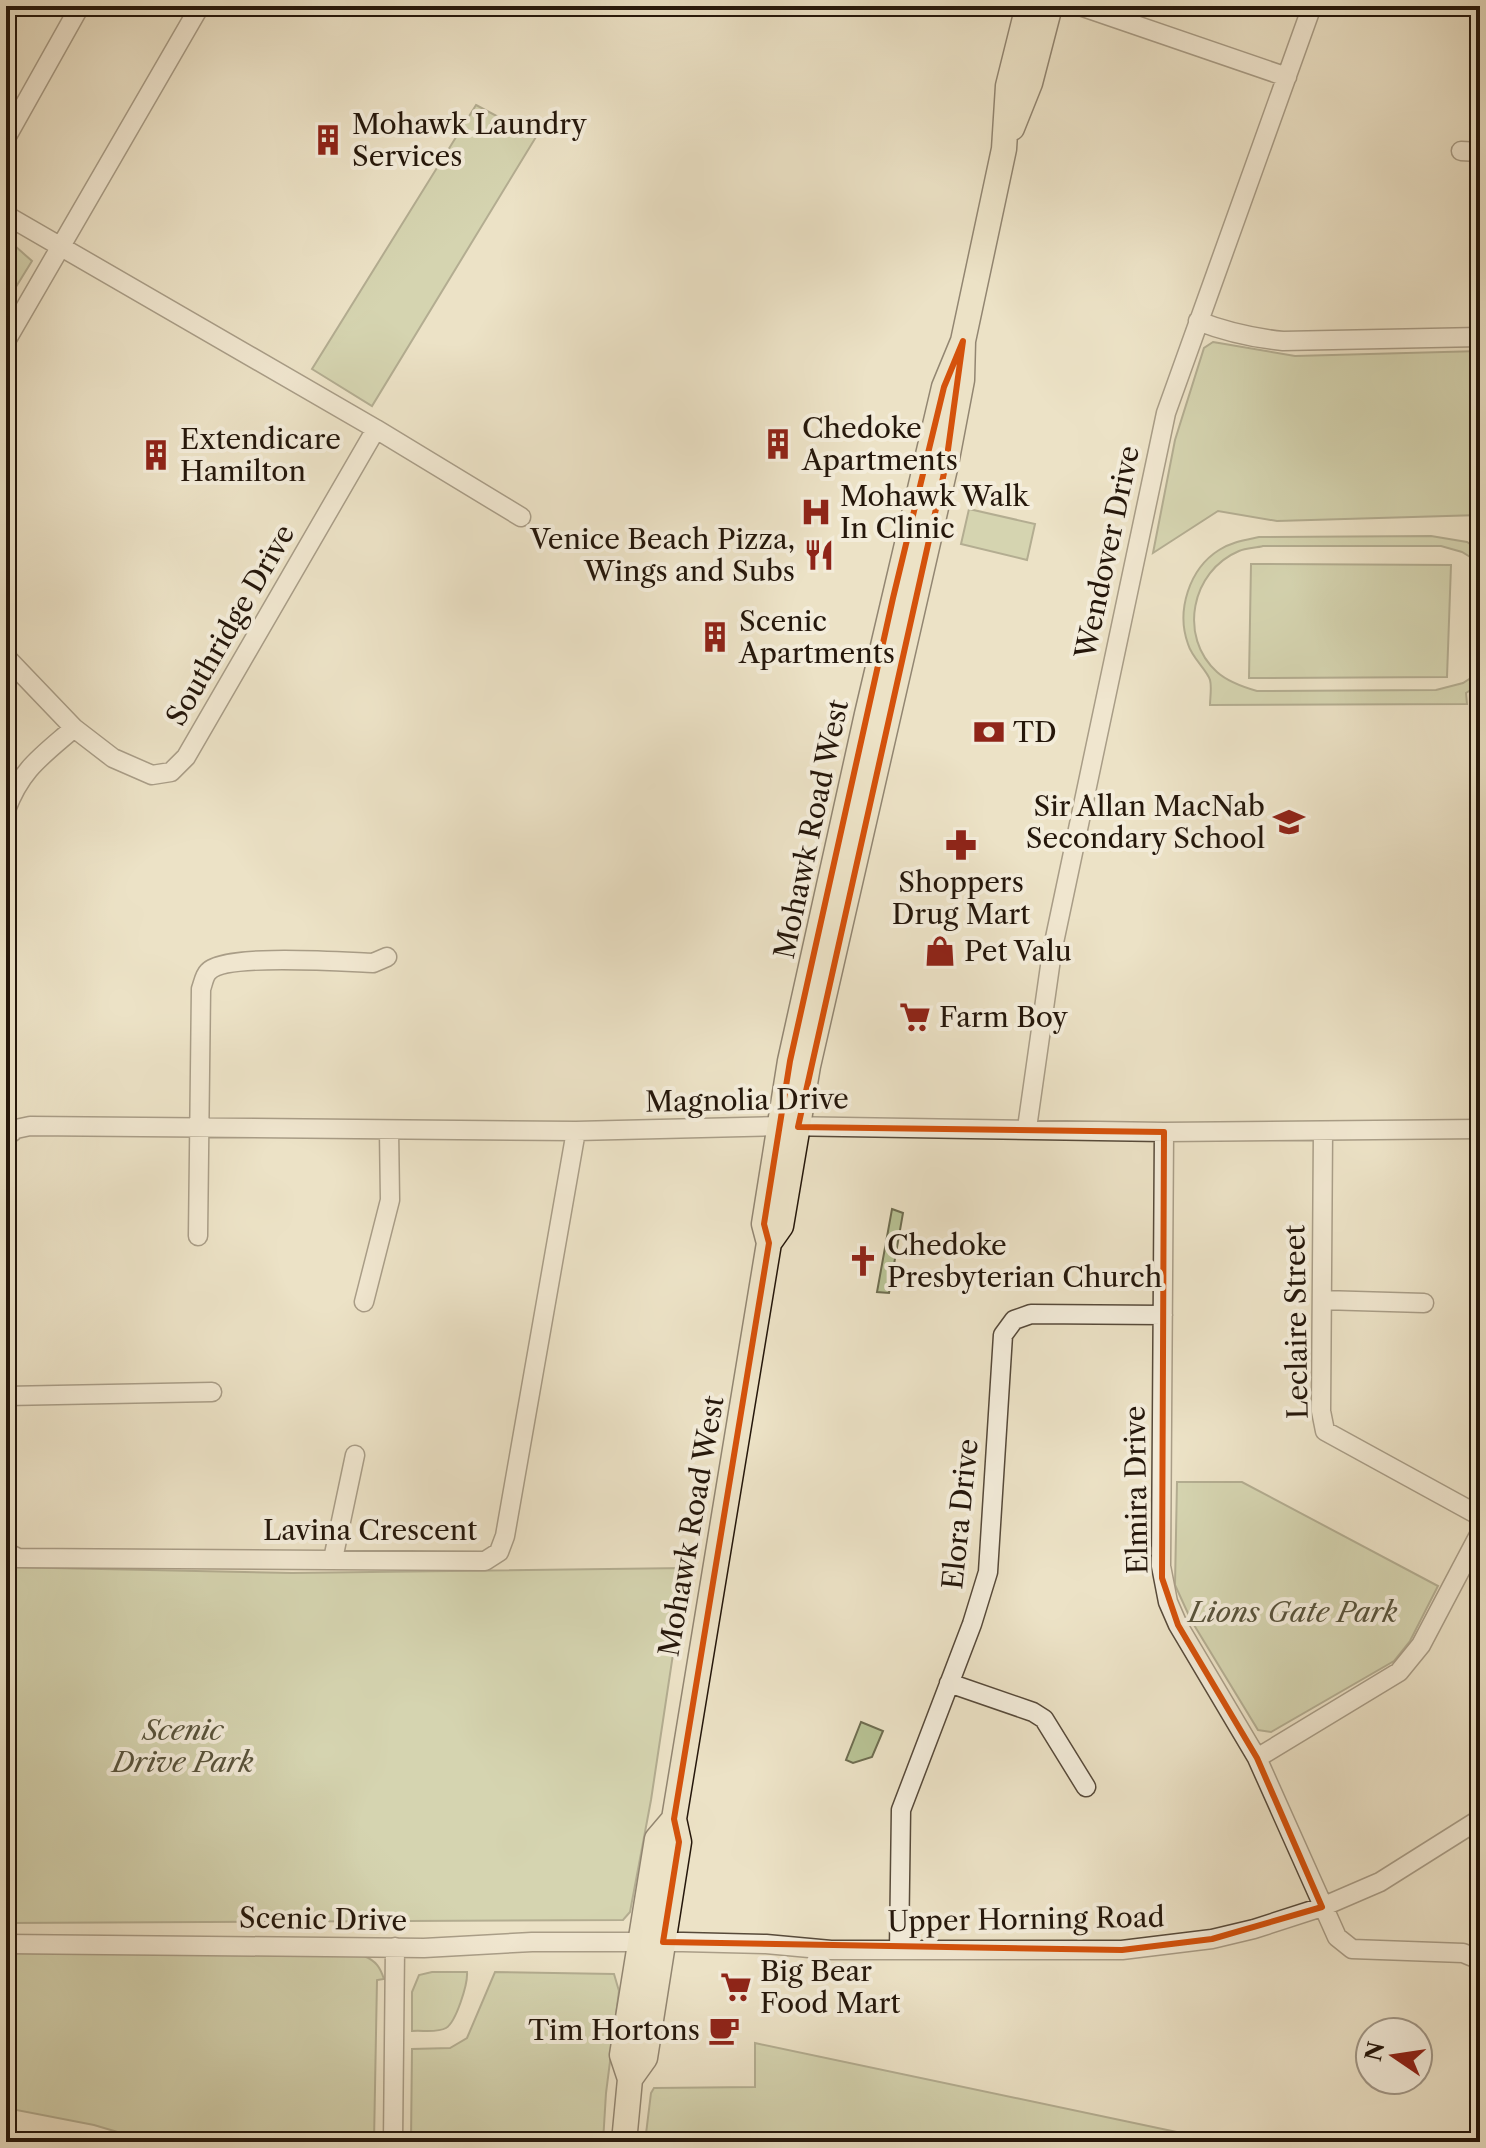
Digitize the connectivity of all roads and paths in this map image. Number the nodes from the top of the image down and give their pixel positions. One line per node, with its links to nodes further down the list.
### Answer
1 (80, 6): 8 (street)
2 (200, 6): 11 (street)
3 (1028, 6): 9 (main road, Mohawk Road West)
4 (1050, 6): 9 (main road, Mohawk Road West)
5 (1080, 6): 7 (street)
6 (1312, 6): 7 (street, Wendover Drive)
7 (1287, 77): 12 (street, Wendover Drive)
8 (6, 138)
9 (1004, 149): 15 (main road, Mohawk Road West)
10 (6, 215): 11 (street)
11 (59, 248): 14 (street); 16 (street)
12 (1198, 321): 13 (street); 27 (street, Wendover Drive)
13 (1480, 337)
14 (6, 341)
15 (963, 341): 19 (main road, Mohawk Road West); 21 (main road, Mohawk Road West)
16 (376, 429): 17 (street); 20 (street, Southridge Drive)
17 (521, 517)
18 (6, 657): 20 (street, Southridge Drive)
19 (867, 714): 21 (main road); 26 (main road, Mohawk Road West)
20 (74, 728): 22 (street)
21 (882, 747): 26 (main road, Mohawk Road West)
22 (6, 810)
23 (6, 845): 24 (street)
24 (6, 933)
25 (387, 957): 28 (street)
26 (789, 1127): 27 (street, Magnolia Drive); 31 (street, Magnolia Drive); 52 (main road, Mohawk Road West)
27 (1027, 1128): 33 (street, Magnolia Drive)
28 (198, 1129): 30 (street, Magnolia Drive); 34 (street, Magnolia Drive); 35 (street)
29 (1480, 1129): 32 (street, Magnolia Drive)
30 (389, 1130): 31 (street, Magnolia Drive); 37 (street)
31 (576, 1131): 46 (street, Lavina Crescent)
32 (1323, 1131): 33 (street, Magnolia Drive); 36 (street, Leclaire Street)
33 (1164, 1132): 39 (street, Elmira Drive)
34 (11, 1133)
35 (198, 1236)
36 (1322, 1300): 38 (street); 43 (street, Leclaire Street)
37 (364, 1302)
38 (1424, 1303)
39 (1163, 1315): 47 (street, Elora Drive); 48 (street, Elmira Drive)
40 (212, 1392): 41 (street)
41 (6, 1396)
42 (355, 1455): 46 (street)
43 (1480, 1516)
44 (1480, 1533): 48 (street)
45 (6, 1552): 46 (street, Lavina Crescent)
46 (333, 1559)
47 (949, 1683): 49 (street); 55 (street, Elora Drive)
48 (1257, 1758): 51 (street, Elmira Drive)
49 (1086, 1787)
50 (1480, 1819): 51 (street, Upper Horning Road)
51 (1322, 1907): 55 (street, Upper Horning Road); 56 (street)
52 (652, 1942): 54 (street, Scenic Drive); 55 (street, Upper Horning Road); 58 (main road, Mohawk Road West)
53 (6, 1944): 54 (street, Scenic Drive)
54 (395, 1947): 57 (street)
55 (899, 1950)
56 (1480, 1960)
57 (393, 2142)
58 (624, 2142)

